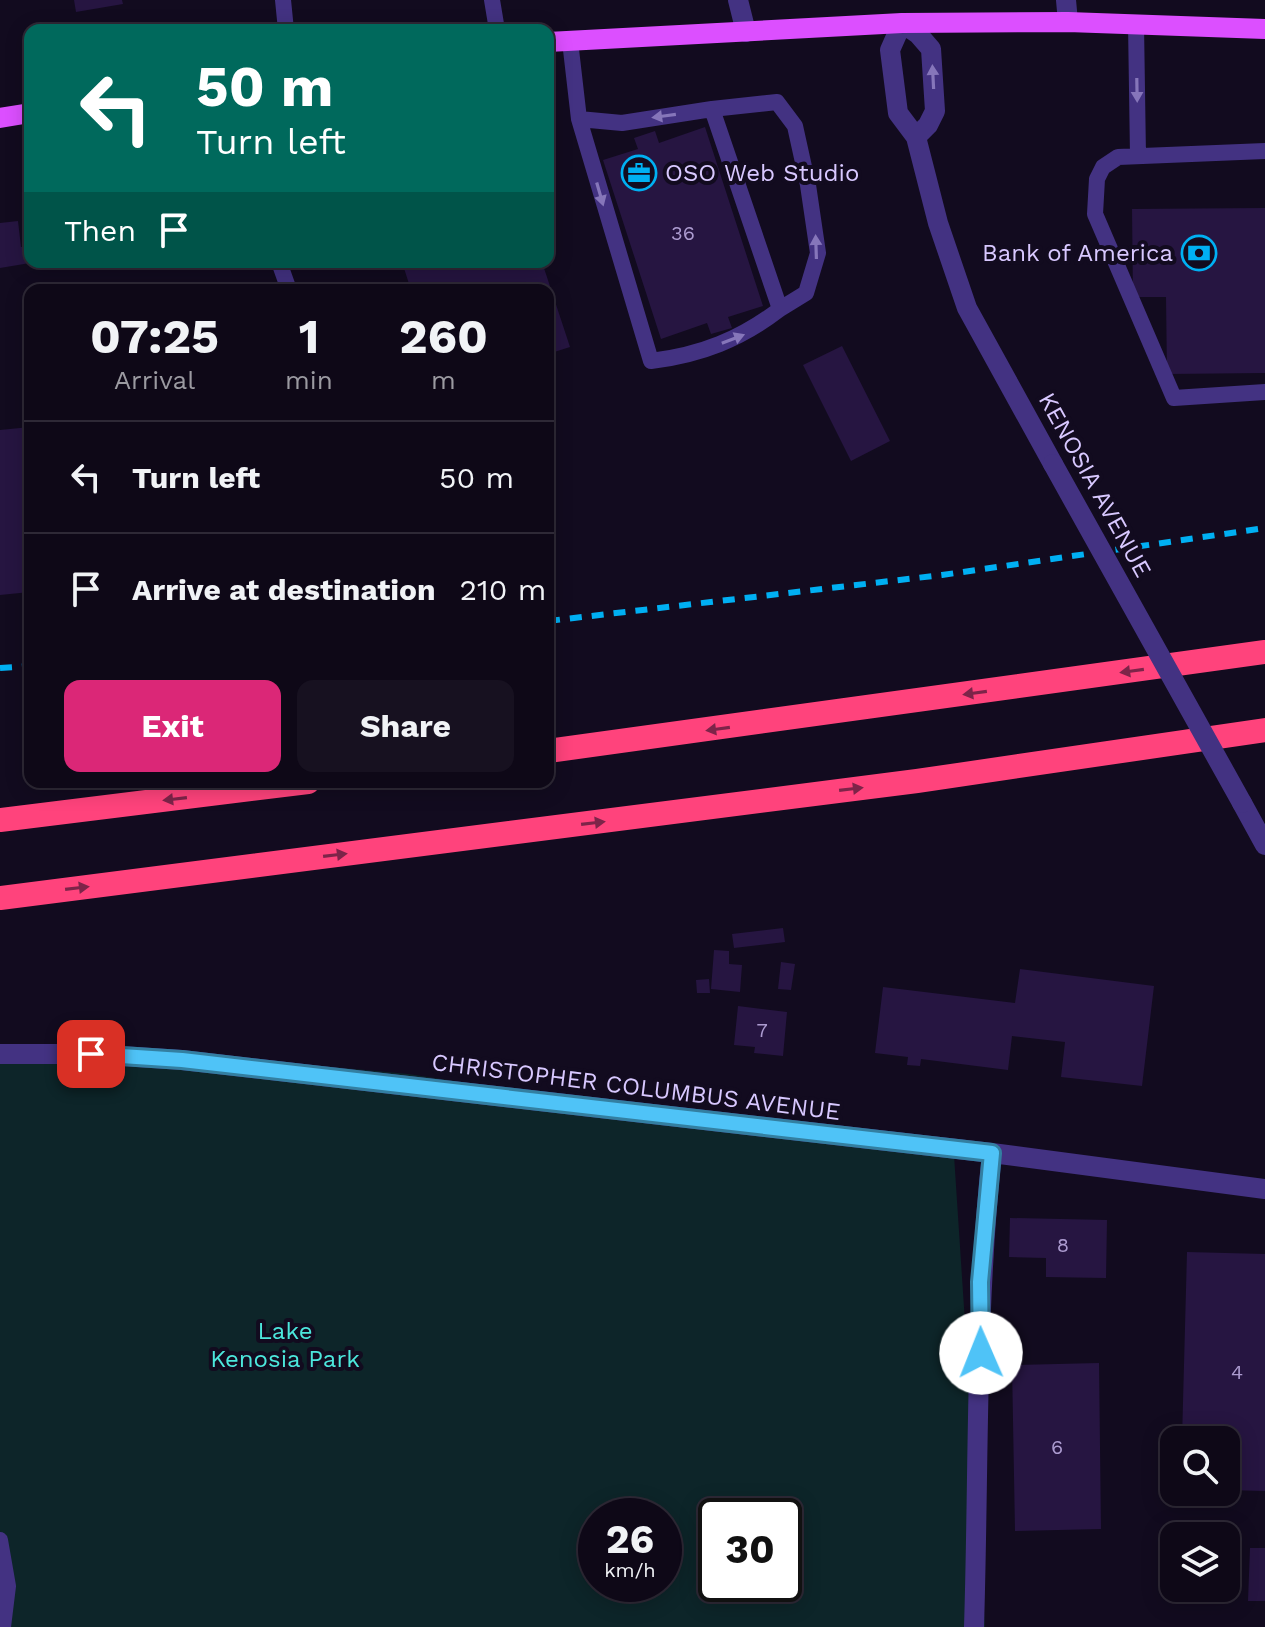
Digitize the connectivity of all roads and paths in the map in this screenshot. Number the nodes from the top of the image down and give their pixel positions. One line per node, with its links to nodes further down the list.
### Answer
1 (283, 0): 7 (lane)
2 (492, 0): 8 (lane)
3 (738, 0): 11 (street)
4 (1066, 0): 5 (street)
5 (1068, 22): 6 (main road); 9 (main road)
6 (902, 23): 11 (main road); 18 (street, KENOSIA AVENUE); 18 (street, one-way to 6)
7 (285, 24)
8 (496, 24)
9 (1136, 24): 10 (main road); 20 (lane, one-way to 20)
10 (1265, 29)
11 (746, 32): 12 (main road)
12 (570, 41): 13 (main road); 17 (lane)
13 (554, 42)
14 (712, 109): 17 (lane, one-way to 17); 21 (lane); 21 (lane, one-way to 14)
15 (24, 114): 16 (main road)
16 (0, 118)
17 (579, 119): 21 (lane, one-way to 21)
18 (916, 137): 28 (street, KENOSIA AVENUE, bridge)
19 (1265, 151): 20 (lane)
20 (1138, 156): 22 (lane)
21 (780, 309)
22 (1265, 392)
23 (1265, 652): 25 (highway, one-way to 25)
24 (1265, 730): 29 (highway, one-way to 24)
25 (554, 750)
26 (259, 788): 27 (highway, one-way to 27)
27 (0, 820)
28 (1265, 845)
29 (0, 898)
30 (0, 1054): 31 (street, CHRISTOPHER COLUMBUS AVENUE)
31 (992, 1153): 32 (street, CHRISTOPHER COLUMBUS AVENUE); 35 (street)
32 (1265, 1189)
33 (0, 1540): 34 (lane)
34 (3, 1627)
35 (974, 1627)

